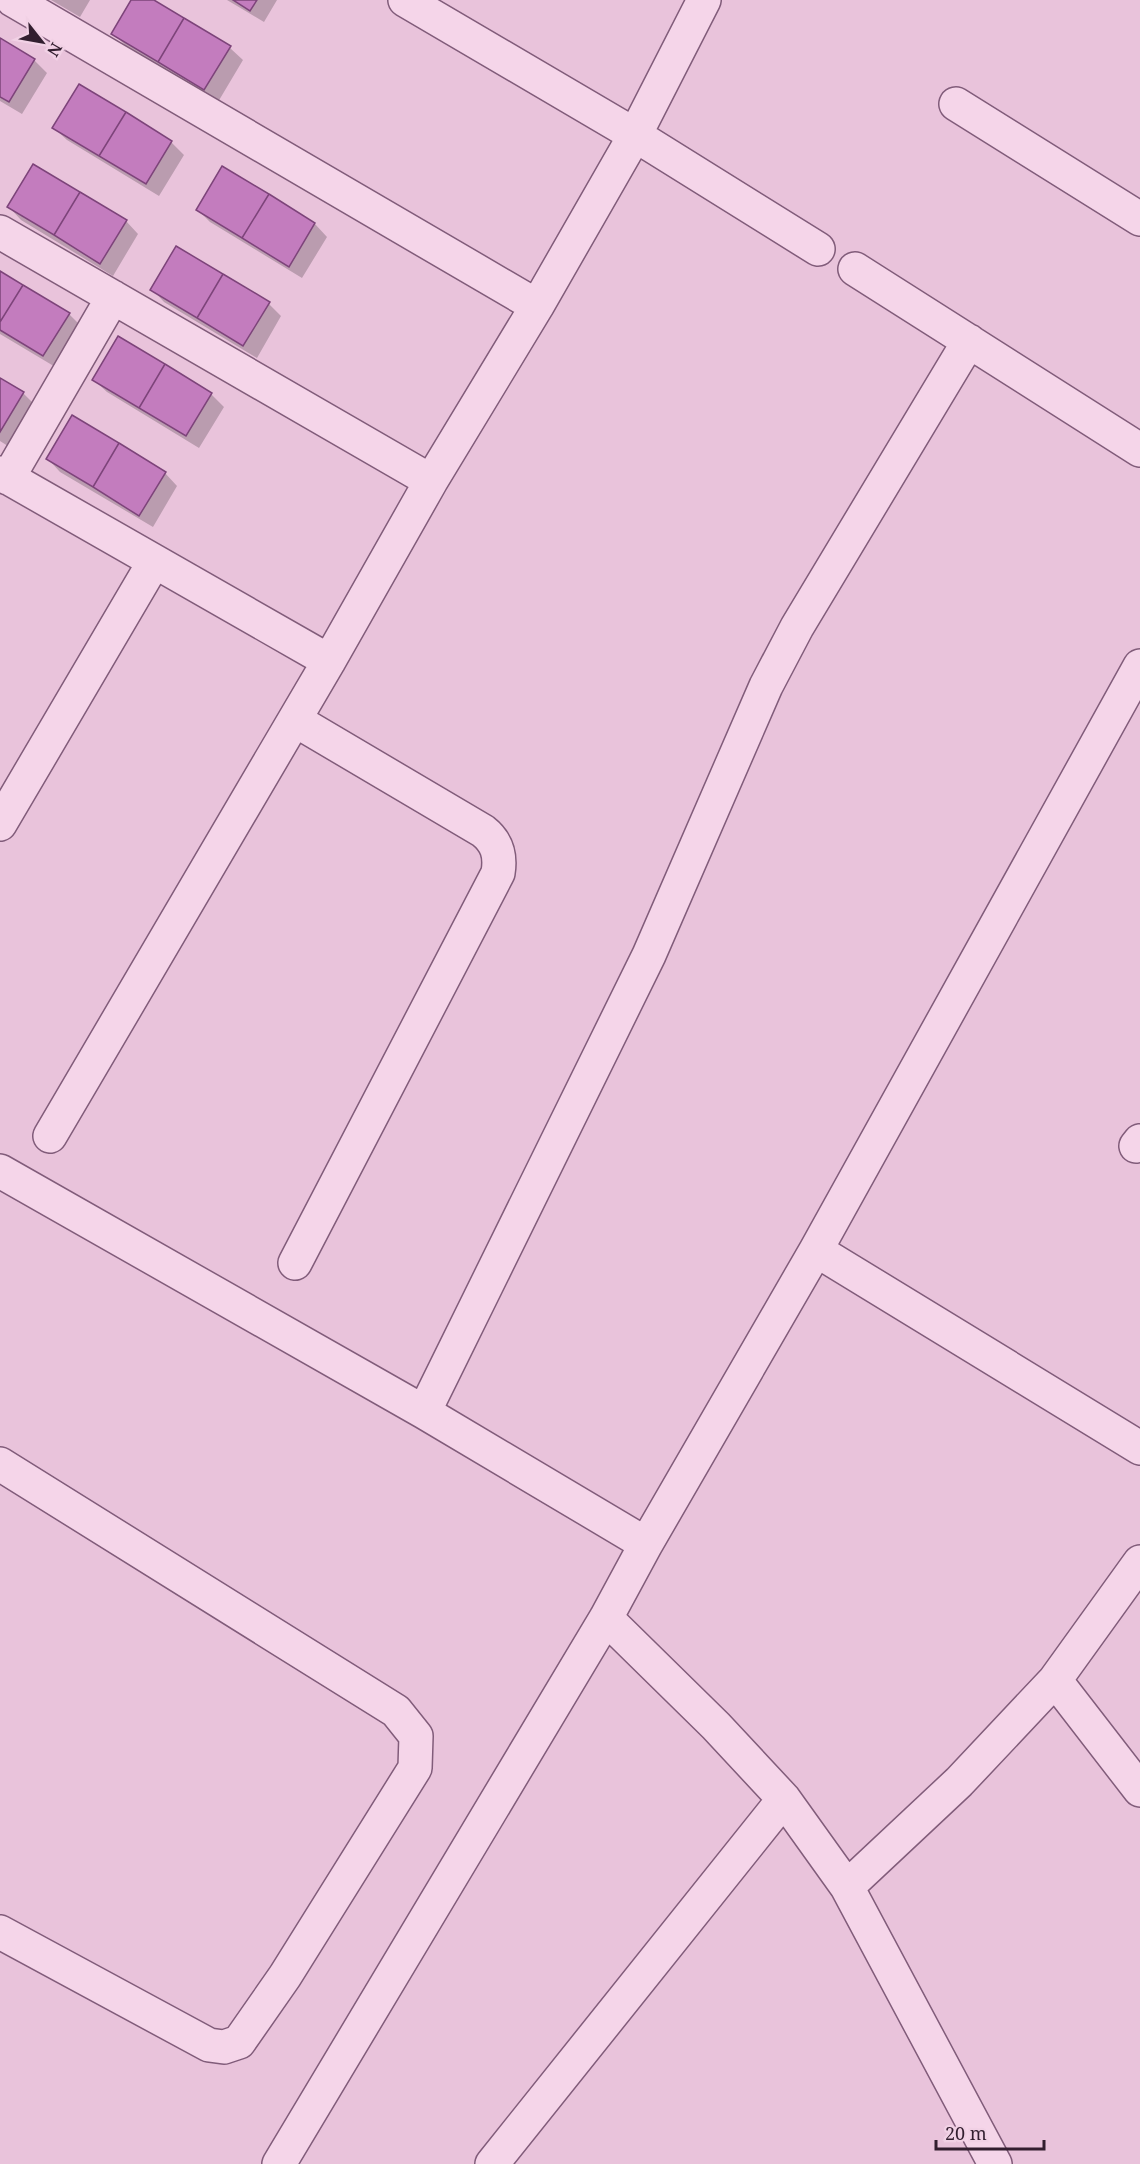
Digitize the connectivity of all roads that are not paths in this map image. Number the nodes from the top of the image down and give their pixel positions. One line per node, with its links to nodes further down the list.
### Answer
1 (13, 0): 11 (street)
2 (405, 0): 5 (street)
3 (704, 0): 5 (street)
4 (956, 104): 6 (street)
5 (635, 135): 8 (street); 11 (street)
6 (1140, 219)
7 (0, 232): 10 (street)
8 (818, 249)
9 (855, 269): 12 (street)
10 (113, 297): 14 (street); 15 (street)
11 (537, 306): 15 (street)
12 (969, 341): 13 (street); 25 (street)
13 (1140, 450)
14 (4, 476): 16 (street)
15 (431, 481): 17 (street)
16 (154, 562): 17 (street); 20 (street)
17 (330, 662): 19 (street)
18 (1139, 669): 23 (street)
19 (295, 720): 21 (street); 24 (street)
20 (0, 824)
21 (50, 1137)
22 (0, 1171): 25 (street)
23 (816, 1250): 26 (street); 28 (street)
24 (295, 1263)
25 (424, 1412): 28 (street)
26 (1140, 1448)
27 (0, 1464): 35 (street)
28 (646, 1544): 30 (street)
29 (1140, 1562): 31 (street)
30 (606, 1618): 33 (street); 36 (street)
31 (1055, 1680): 32 (street); 34 (street)
32 (1140, 1790)
33 (784, 1798): 34 (street); 37 (street)
34 (847, 1887): 38 (street)
35 (0, 1932)
36 (279, 2164)
37 (492, 2164)
38 (995, 2164)

